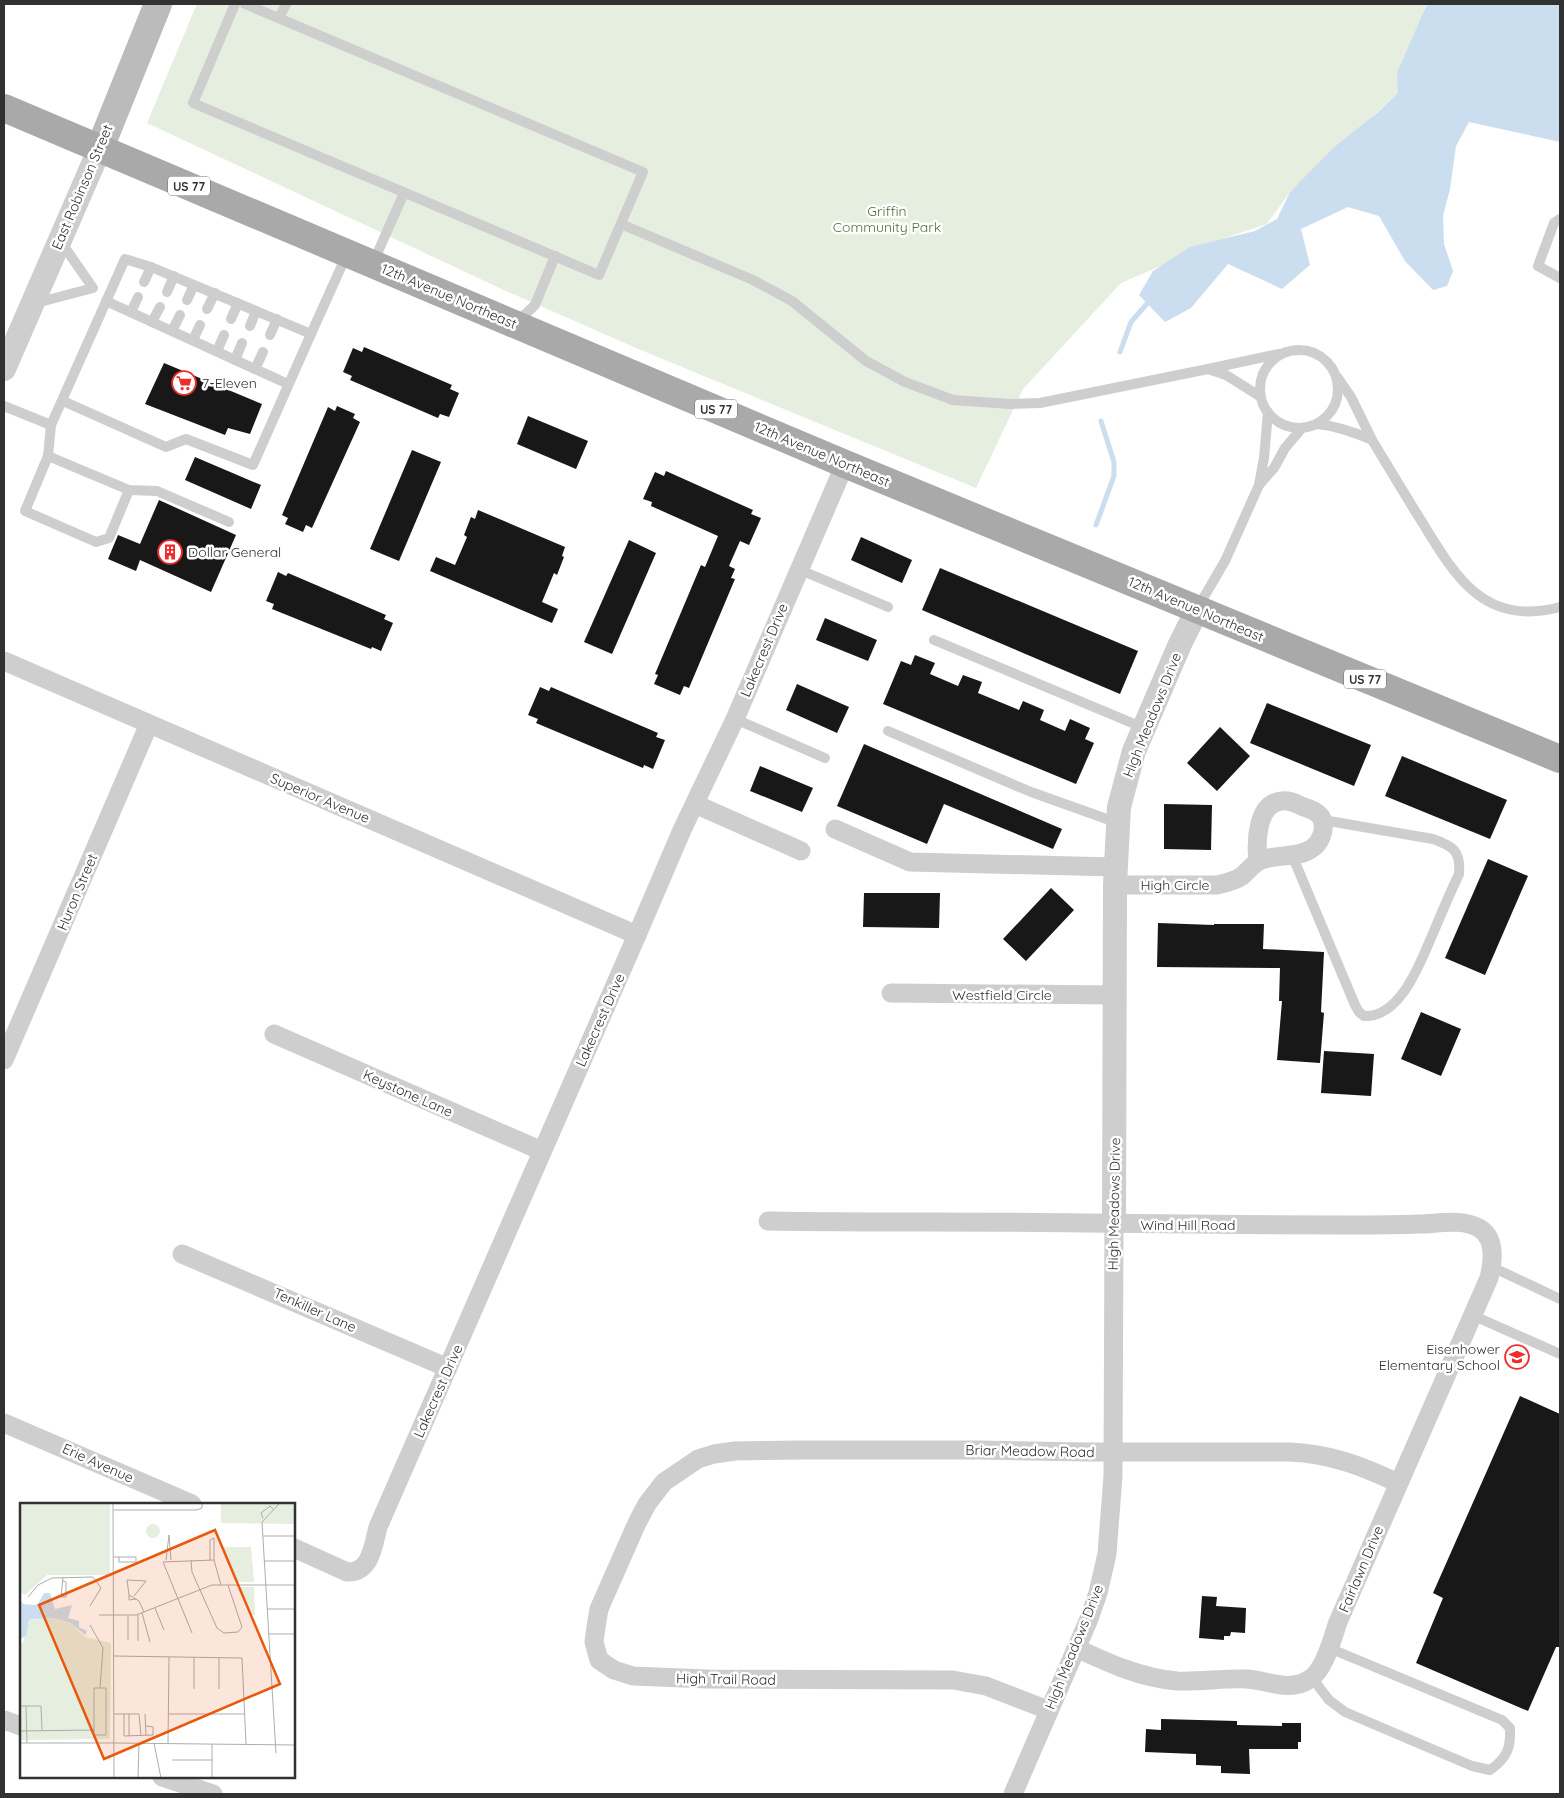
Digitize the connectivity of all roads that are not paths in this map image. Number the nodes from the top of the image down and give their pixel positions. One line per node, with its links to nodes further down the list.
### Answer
1 (158, 4): 7 (main road, East Robinson Street)
2 (235, 4): 8 (lane)
3 (245, 4): 5 (lane)
4 (286, 4): 5 (lane)
5 (280, 18): 10 (lane)
6 (4, 108): 7 (main road, 12th Avenue Northeast / US 77)
7 (100, 148): 11 (street, East Robinson Street); 12 (main road, 12th Avenue Northeast / US 77)
8 (404, 193): 13 (lane); 14 (lane)
9 (1560, 219): 17 (lane)
10 (621, 224): 13 (lane); 51 (lane)
11 (60, 240): 20 (lane); 27 (street, East Robinson Street)
12 (347, 253): 14 (main road, 12th Avenue Northeast / US 77); 40 (lane)
13 (554, 256): 36 (lane)
14 (373, 264): 36 (main road, 12th Avenue Northeast / US 77)
15 (151, 266): 16 (lane); 18 (lane); 24 (lane)
16 (174, 276): 19 (lane); 21 (lane)
17 (1560, 278)
18 (144, 282)
19 (194, 285): 22 (lane); 25 (lane)
20 (94, 288): 24 (lane); 27 (lane)
21 (167, 292)
22 (215, 293): 26 (lane); 29 (lane)
23 (138, 297): 31 (lane)
24 (107, 298): 31 (lane); 55 (lane)
25 (187, 300)
26 (238, 303): 30 (lane); 33 (lane)
27 (32, 304): 49 (street, East Robinson Street)
28 (160, 307): 35 (lane)
29 (207, 309)
30 (256, 311): 34 (lane); 38 (lane)
31 (131, 312): 35 (lane)
32 (180, 315): 39 (lane)
33 (231, 319)
34 (277, 319): 40 (lane); 42 (lane)
35 (152, 322): 39 (lane)
36 (515, 324): 63 (main road, 12th Avenue Northeast / US 77)
37 (200, 325): 43 (lane)
38 (250, 326)
39 (172, 331): 43 (lane)
40 (311, 334): 53 (lane)
41 (224, 335): 45 (lane)
42 (270, 335)
43 (193, 340): 45 (lane)
44 (242, 343): 48 (lane)
45 (217, 351): 48 (lane)
46 (1294, 351): 51 (lane); 52 (lane); 54 (lane)
47 (263, 352): 50 (lane)
48 (235, 360): 50 (lane)
49 (5, 362)
50 (255, 369): 53 (lane)
51 (1208, 369): 54 (lane)
52 (1336, 374): 58 (lane); 61 (lane)
53 (288, 384): 55 (lane)
54 (1261, 397): 57 (lane)
55 (62, 401): 59 (lane)
56 (4, 406): 59 (lane)
57 (1268, 412): 60 (lane); 64 (lane)
58 (1317, 424): 60 (lane); 61 (lane)
59 (51, 425): 62 (lane)
60 (1302, 428): 64 (lane)
61 (1372, 440): 69 (lane)
62 (48, 456): 65 (lane); 65 (lane)
63 (845, 464): 67 (street, Lakecrest Drive); 70 (main road, 12th Avenue Northeast / US 77)
64 (1259, 485): 70 (lane)
65 (129, 490): 66 (lane)
66 (229, 522)
67 (798, 569): 68 (lane); 73 (street, Lakecrest Drive)
68 (888, 607)
69 (1560, 607)
70 (1197, 610): 75 (street, High Meadows Drive); 78 (main road, 12th Avenue Northeast / US 77)
71 (934, 640): 75 (lane)
72 (4, 661): 74 (street, Superior Avenue)
73 (735, 719): 77 (lane); 79 (street, Lakecrest Drive)
74 (149, 724): 87 (street, Superior Avenue); 91 (street, Huron Street)
75 (1144, 728): 81 (street, High Meadows Drive)
76 (888, 731): 81 (lane)
77 (825, 758)
78 (1560, 758)
79 (695, 804): 83 (street); 87 (street, Lakecrest Drive)
80 (1323, 820): 84 (street, High Circle); 84 (lane); 85 (street)
81 (1118, 823): 86 (street, High Meadows Drive)
82 (835, 829): 86 (street, High Circle)
83 (801, 851)
84 (1292, 855): 85 (street, High Circle)
85 (1258, 862): 86 (street, High Circle)
86 (1115, 876): 89 (street, High Meadows Drive)
87 (637, 935): 92 (street, Lakecrest Drive)
88 (891, 993): 89 (street, Westfield Circle)
89 (1114, 995): 94 (street, High Meadows Drive)
90 (274, 1034): 92 (street, Keystone Lane)
91 (4, 1060)
92 (542, 1151): 101 (street, Lakecrest Drive)
93 (768, 1221): 94 (street, Wind Hill Road)
94 (1114, 1224): 95 (street, Wind Hill Road); 103 (street, High Meadows Drive)
95 (1485, 1233): 97 (street, Fairlawn Drive)
96 (182, 1254): 101 (street, Tenkiller Lane)
97 (1492, 1267): 98 (lane); 99 (street, Fairlawn Drive)
98 (1560, 1299)
99 (1472, 1315): 100 (lane); 105 (street, Fairlawn Drive)
100 (1560, 1354)
101 (448, 1368): 107 (street, Lakecrest Drive)
102 (4, 1423): 106 (street, Erie Avenue)
103 (1114, 1452): 104 (street, Briar Meadow Road); 105 (street, Briar Meadow Road); 108 (street, High Meadows Drive)
104 (664, 1482): 111 (street, High Trail Road)
105 (1398, 1483): 109 (street, Fairlawn Drive)
106 (190, 1503)
107 (295, 1548)
108 (1076, 1648): 110 (street); 111 (street, High Meadows Drive)
109 (1329, 1648): 110 (street, Fairlawn Drive); 110 (lane)
110 (1312, 1678)
111 (1048, 1710): 116 (street, High Meadows Drive)
112 (4, 1720): 113 (street)
113 (20, 1726)
114 (165, 1778): 115 (street)
115 (213, 1794)
116 (1013, 1794)

